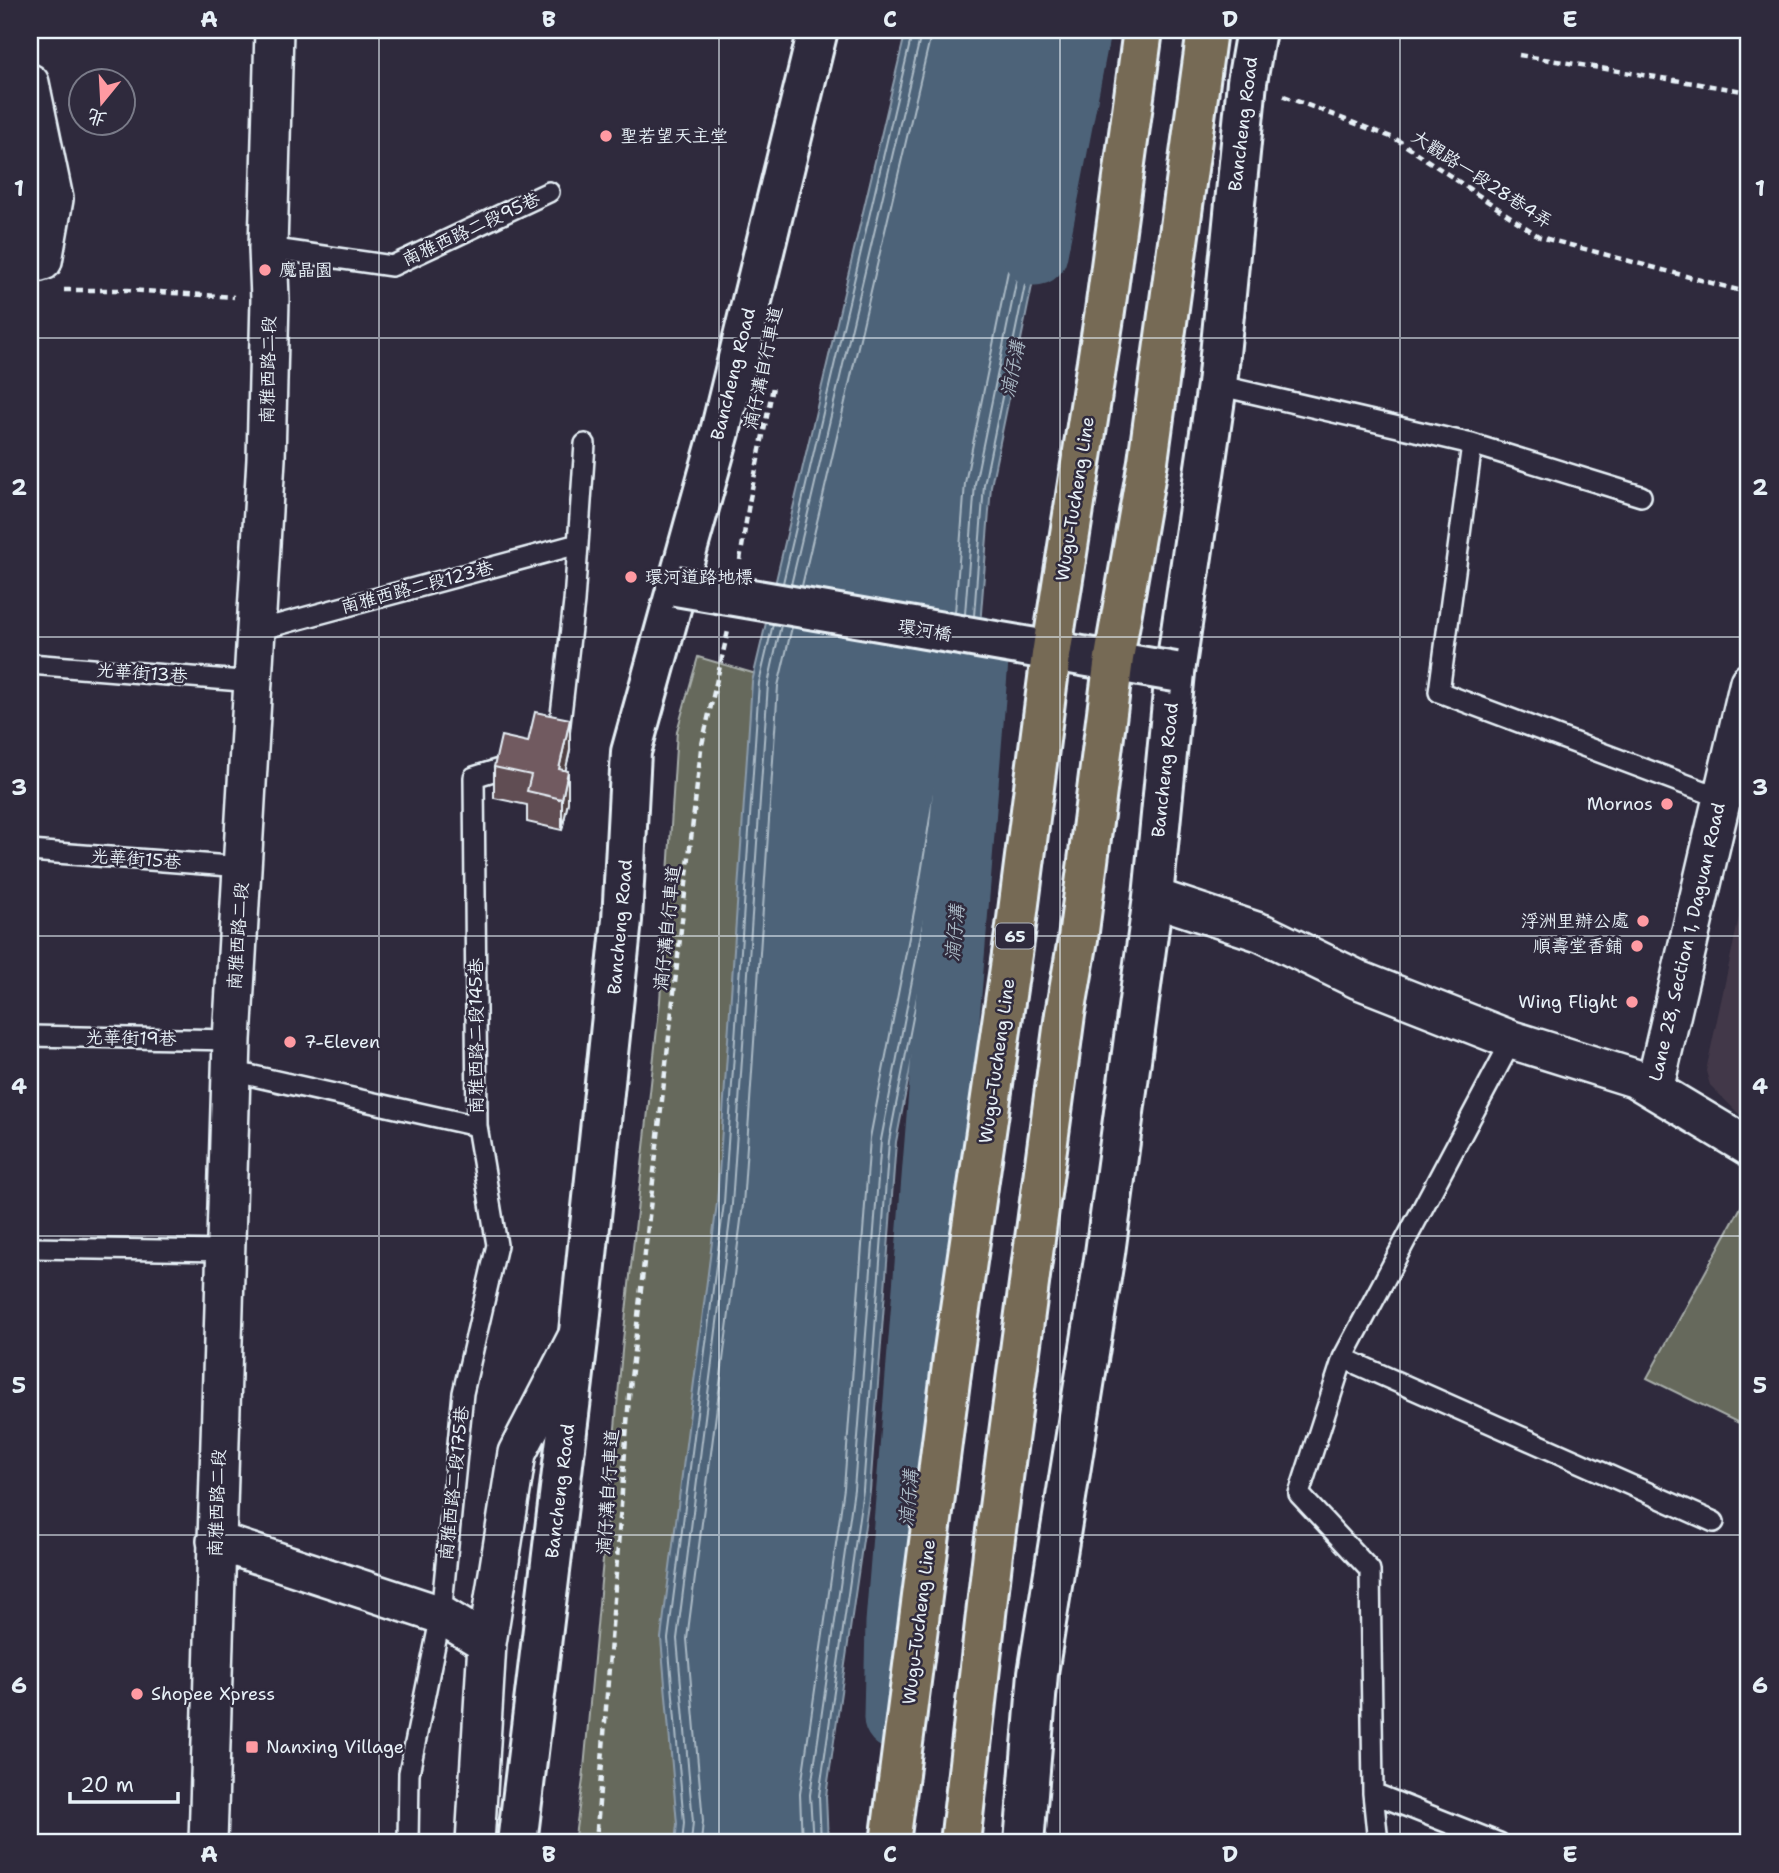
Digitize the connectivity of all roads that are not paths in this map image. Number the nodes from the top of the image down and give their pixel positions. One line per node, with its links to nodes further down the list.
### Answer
1 (274, 30): 8 (street, 南雅西路二段)
2 (818, 30): 15 (street, Bancheng Road)
3 (1143, 30): 44 (highway, Wugu-Tucheng Line / 65, bridge)
4 (1207, 30): 45 (highway, bridge)
5 (1256, 30): 10 (street, Bancheng Road)
6 (30, 83): 9 (street)
7 (549, 192): 8 (lane, 南雅西路二段95巷)
8 (268, 248): 16 (street, 南雅西路二段)
9 (33, 264)
10 (1217, 384): 12 (lane); 18 (street, Bancheng Road)
11 (584, 444): 14 (lane)
12 (1472, 444): 13 (lane); 21 (lane)
13 (1641, 496)
14 (578, 544): 16 (lane, 南雅西路二段123巷); 29 (lane, 南雅西路二段145巷)
15 (676, 586): 18 (street, 環河橋, bridge); 33 (street, Bancheng Road)
16 (256, 631): 19 (street, 南雅西路二段)
17 (30, 664): 19 (lane, 光華街13巷)
18 (1175, 672): 24 (street, Bancheng Road)
19 (254, 682): 23 (street, 南雅西路二段)
20 (1749, 682): 21 (street, Lane 28, Section 1, Daguan Road)
21 (1722, 798): 28 (street, Lane 28, Section 1, Daguan Road)
22 (30, 851): 23 (lane, 光華街15巷)
23 (243, 867): 27 (street, 南雅西路二段)
24 (1153, 897): 26 (street, Lane 28, Section 1, Daguan Road); 46 (street, Bancheng Road)
25 (30, 1037): 27 (lane, 光華街19巷)
26 (1512, 1040): 28 (street, Lane 28, Section 1, Daguan Road); 34 (lane)
27 (231, 1056): 29 (lane, 南雅西路二段145巷); 32 (street, 南雅西路二段)
28 (1654, 1090): 30 (street)
29 (477, 1126): 37 (lane, 南雅西路二段175巷)
30 (1749, 1147)
31 (30, 1248): 32 (lane)
32 (225, 1251): 36 (street, 南雅西路二段)
33 (579, 1332): 38 (street); 43 (street, Bancheng Road)
34 (1343, 1358): 35 (lane); 39 (lane)
35 (1714, 1522)
36 (215, 1541): 37 (street); 40 (street, 南雅西路二段)
37 (441, 1615): 38 (street); 41 (lane, 南雅西路二段175巷)
38 (487, 1643): 42 (street)
39 (1373, 1793): 47 (lane); 48 (lane)
40 (208, 1843)
41 (408, 1843)
42 (475, 1843)
43 (517, 1843)
44 (890, 1843)
45 (960, 1843)
46 (1024, 1843)
47 (1378, 1843)
48 (1499, 1843)

